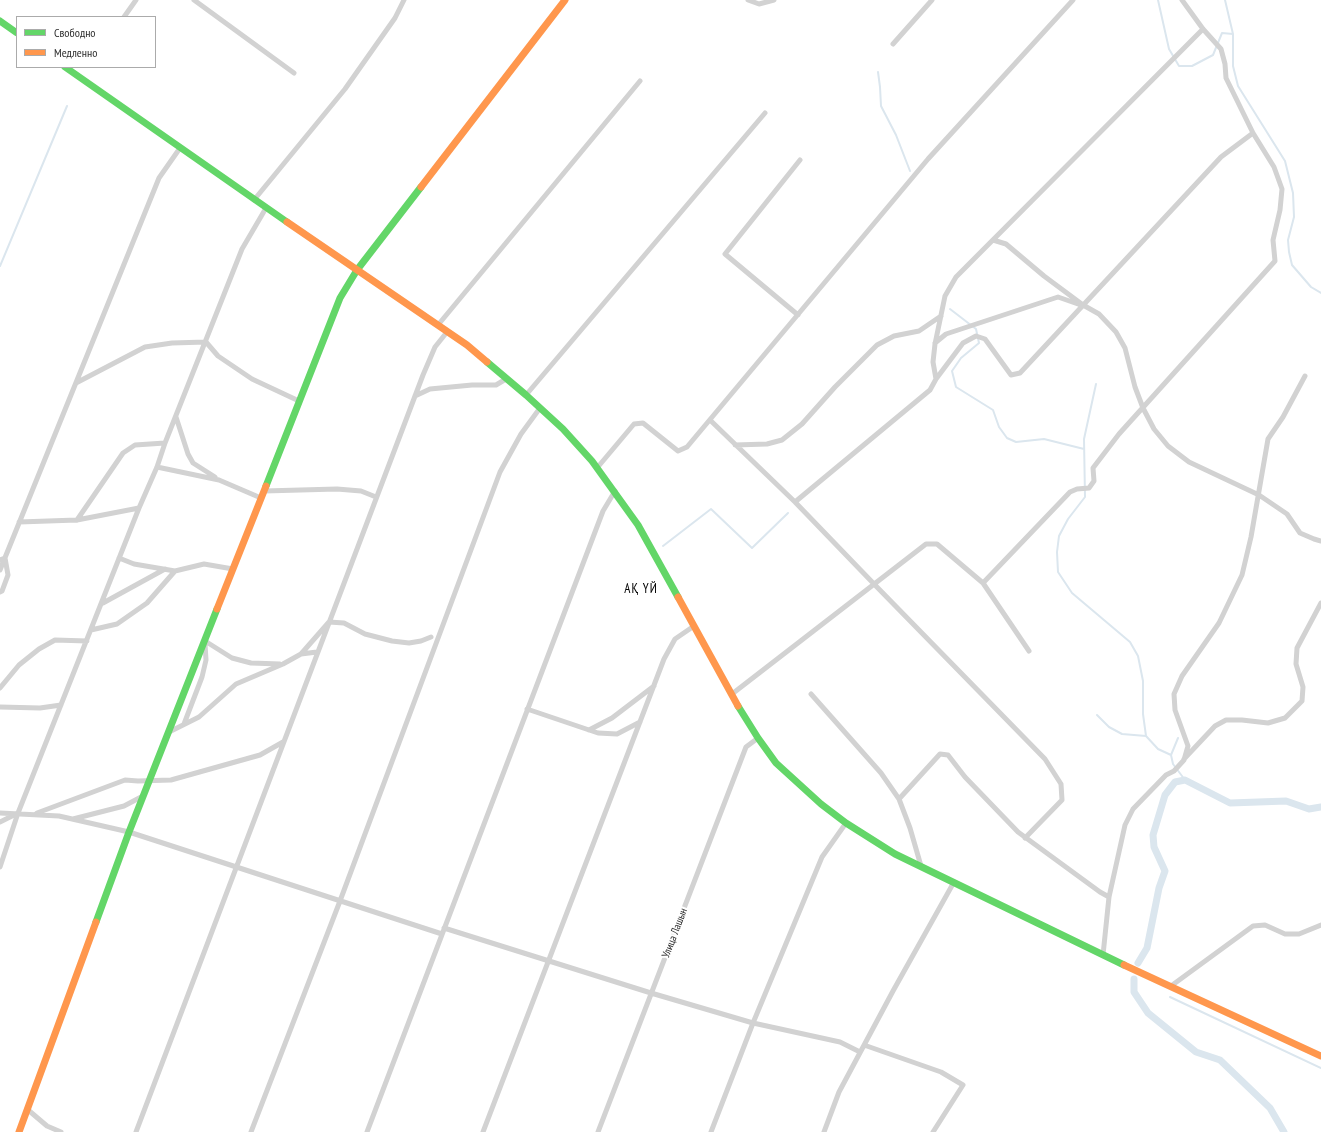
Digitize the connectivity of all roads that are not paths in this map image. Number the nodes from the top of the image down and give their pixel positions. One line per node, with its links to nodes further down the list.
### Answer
1 (136, 0): 10 (street)
2 (194, 0): 16 (street)
3 (404, 0): 22 (street)
4 (566, 0): 25 (main road)
5 (748, 0): 6 (street)
6 (774, 0)
7 (932, 0): 14 (street)
8 (1073, 0): 27 (street)
9 (1182, 0): 12 (street)
10 (125, 16)
11 (0, 21): 13 (main road)
12 (1203, 29): 19 (street); 24 (street)
13 (16, 32)
14 (893, 44)
15 (66, 68): 20 (main road)
16 (294, 73)
17 (640, 81): 29 (street)
18 (764, 114): 37 (street)
19 (1253, 133): 26 (street); 41 (street)
20 (180, 148): 22 (main road); 36 (street)
21 (800, 160): 27 (street)
22 (254, 200): 23 (main road)
23 (266, 208): 25 (main road); 31 (street)
24 (993, 240): 26 (street); 28 (street)
25 (357, 270): 29 (main road); 39 (main road)
26 (1083, 305): 32 (street); 35 (street); 41 (street)
27 (798, 315): 43 (street)
28 (941, 316): 32 (street); 45 (street)
29 (438, 325): 30 (main road)
30 (447, 332): 34 (main road); 38 (street)
31 (206, 342): 36 (street); 39 (street); 42 (street)
32 (935, 344): 35 (street)
33 (1305, 376): 51 (street)
34 (506, 379): 37 (main road); 38 (street)
35 (936, 379): 53 (street)
36 (76, 383): 56 (street)
37 (526, 395): 40 (main road)
38 (414, 396): 52 (street)
39 (299, 401): 50 (main road)
40 (540, 408): 47 (main road); 110 (street)
41 (1143, 408): 51 (street); 64 (street)
42 (176, 417): 44 (street); 48 (street)
43 (710, 420): 45 (street); 47 (street)
44 (165, 443): 46 (street); 55 (street)
45 (735, 445): 53 (street)
46 (157, 467): 48 (street); 54 (street)
47 (597, 468): 49 (main road)
48 (219, 480): 50 (street)
49 (614, 491): 70 (main road); 85 (street)
50 (263, 494): 52 (street); 61 (main road)
51 (1259, 495): 57 (street); 92 (street)
52 (376, 497): 69 (street)
53 (795, 502): 65 (street)
54 (139, 508): 55 (street); 58 (street)
55 (77, 520): 56 (street)
56 (19, 522): 59 (street)
57 (1321, 541)
58 (119, 558): 60 (street); 67 (street)
59 (2, 559): 62 (street); 66 (street)
60 (165, 569): 63 (street); 67 (street)
61 (233, 569): 63 (street); 74 (main road)
62 (0, 570)
63 (175, 571): 71 (street)
64 (983, 583): 65 (street); 75 (street)
65 (874, 584): 81 (street); 103 (street)
66 (0, 592)
67 (103, 603): 71 (street)
68 (1321, 603): 92 (street)
69 (329, 622): 72 (street); 76 (street); 77 (street)
70 (694, 626): 79 (street); 81 (main road)
71 (91, 630): 73 (street)
72 (431, 637)
73 (87, 640): 80 (street); 83 (street)
74 (204, 641): 78 (street); 87 (street); 89 (main road)
75 (1029, 651)
76 (318, 652): 77 (street); 91 (street)
77 (301, 654): 78 (street)
78 (283, 664): 87 (street)
79 (654, 686): 86 (street); 88 (street)
80 (0, 688)
81 (732, 694): 90 (main road)
82 (811, 694): 95 (street)
83 (61, 705): 84 (street); 96 (street)
84 (0, 707)
85 (527, 709): 88 (street); 112 (street)
86 (640, 722): 88 (street); 115 (street)
87 (184, 724): 89 (street)
88 (589, 730)
89 (168, 732): 93 (main road)
90 (758, 738): 101 (main road); 117 (street, Улица Лашын)
91 (283, 742): 93 (street); 107 (street)
92 (1184, 760): 109 (street)
93 (150, 780): 94 (main road); 98 (street)
94 (143, 796): 99 (street); 102 (main road)
95 (898, 799): 103 (street); 105 (street)
96 (18, 813): 97 (street); 98 (street); 100 (street); 104 (street)
97 (0, 814)
98 (34, 814): 99 (street)
99 (72, 819): 102 (street)
100 (0, 822)
101 (846, 823): 105 (main road); 118 (street)
102 (129, 832): 107 (street); 122 (main road)
103 (1025, 838): 109 (street)
104 (1, 859): 106 (street)
105 (921, 866): 108 (main road)
106 (0, 867)
107 (236, 867): 110 (street); 125 (street)
108 (954, 882): 114 (main road); 119 (street)
109 (1109, 897): 114 (street)
110 (340, 901): 113 (street); 126 (street)
111 (1321, 925): 116 (street)
112 (444, 928): 113 (street); 115 (street)
113 (442, 934): 127 (street)
114 (1103, 955): 116 (main road)
115 (549, 961): 117 (street); 128 (street)
116 (1171, 986): 121 (main road)
117 (651, 993): 118 (street); 129 (street, Улица Лашын)
118 (754, 1023): 120 (street); 130 (street)
119 (864, 1044): 120 (street); 132 (street)
120 (860, 1052): 131 (street)
121 (1321, 1056)
122 (27, 1109): 123 (main road); 124 (street)
123 (19, 1132)
124 (61, 1132)
125 (136, 1132)
126 (251, 1132)
127 (366, 1132)
128 (483, 1132)
129 (598, 1132)
130 (711, 1132)
131 (824, 1132)
132 (933, 1132)

